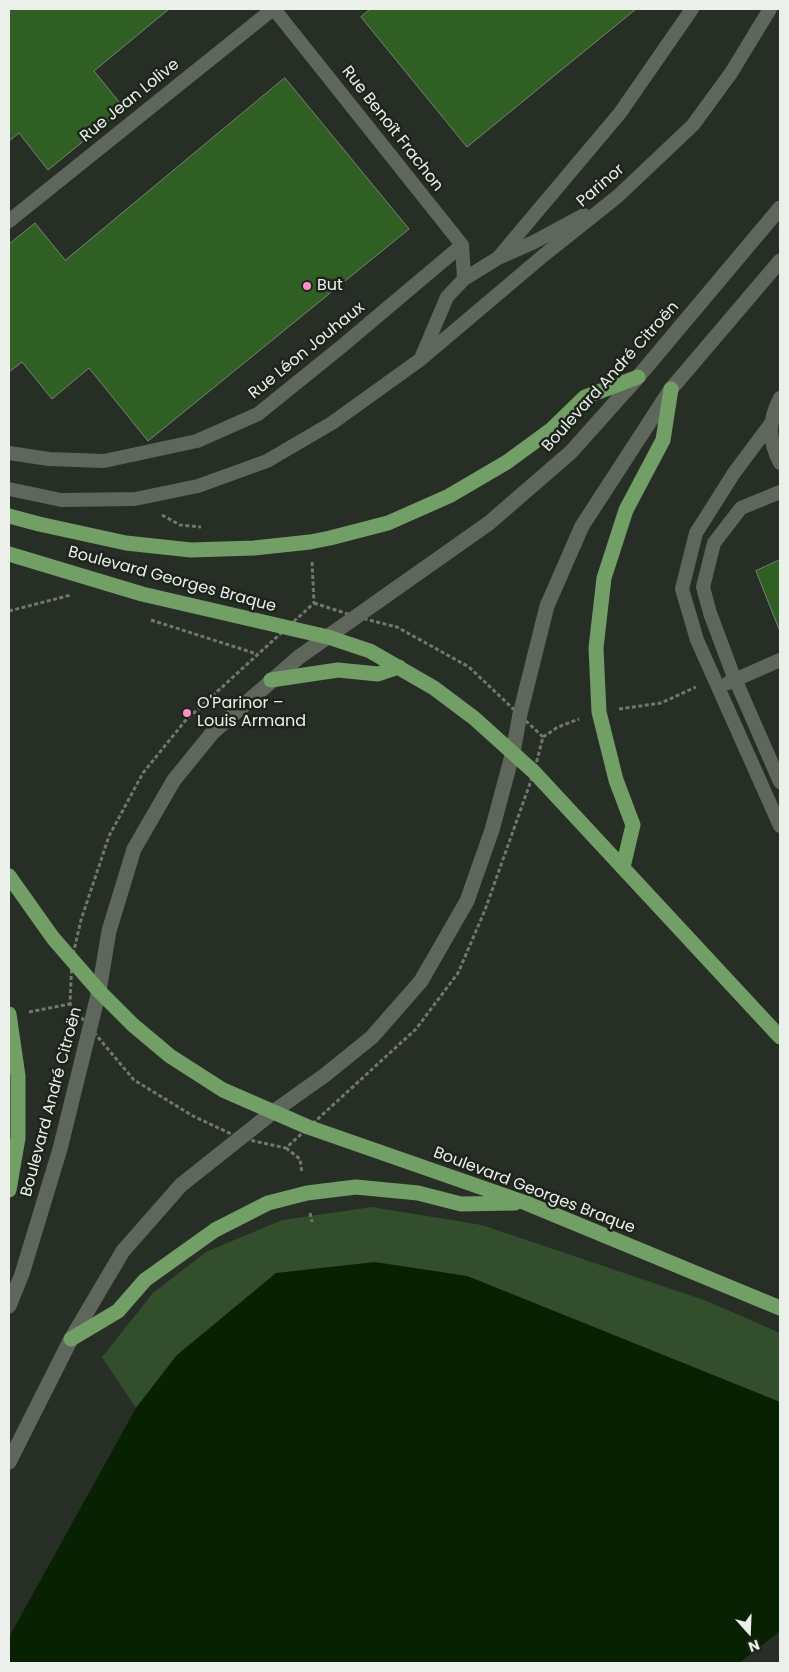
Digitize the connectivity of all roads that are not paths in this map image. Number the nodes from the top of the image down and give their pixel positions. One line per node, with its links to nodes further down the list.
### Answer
1 (274, 9): 6 (lane, Rue Jean Lolive); 7 (lane, Rue Benoît Frachon)
2 (692, 9): 8 (lane)
3 (770, 9): 4 (lane, Parinor)
4 (618, 196): 8 (lane); 11 (lane, Parinor)
5 (780, 208): 12 (main road, Boulevard André Citroën)
6 (9, 221)
7 (462, 245): 10 (lane); 16 (lane, Rue Léon Jouhaux)
8 (498, 258): 10 (lane)
9 (780, 261): 13 (main road)
10 (464, 279): 11 (lane)
11 (421, 359): 18 (lane, Parinor)
12 (638, 377): 20 (main road); 22 (main road, Boulevard André Citroën)
13 (671, 389): 28 (main road); 31 (main road)
14 (780, 398): 15 (lane)
15 (772, 422): 17 (lane); 27 (lane)
16 (9, 453)
17 (780, 463)
18 (9, 490)
19 (780, 492): 26 (lane)
20 (9, 516)
21 (9, 554): 22 (main road, Boulevard Georges Braque)
22 (328, 637): 24 (main road, Boulevard Georges Braque); 25 (main road, Boulevard André Citroën)
23 (779, 665): 26 (lane)
24 (399, 667): 25 (main road); 28 (main road, Boulevard Georges Braque)
25 (271, 680): 33 (main road, Boulevard André Citroën)
26 (735, 680): 27 (lane); 29 (lane)
27 (717, 683): 30 (lane)
28 (513, 752): 31 (main road); 36 (main road)
29 (780, 782)
30 (780, 826)
31 (624, 867): 35 (main road)
32 (9, 876): 33 (main road)
33 (99, 991): 36 (main road, Boulevard Georges Braque); 39 (main road, Boulevard André Citroën)
34 (9, 1015): 37 (main road)
35 (780, 1037)
36 (272, 1112): 38 (main road, Boulevard Georges Braque); 41 (main road)
37 (9, 1190)
38 (526, 1203): 40 (main road, Boulevard Georges Braque); 41 (main road)
39 (9, 1306)
40 (780, 1308)
41 (70, 1339): 42 (main road)
42 (9, 1462)

